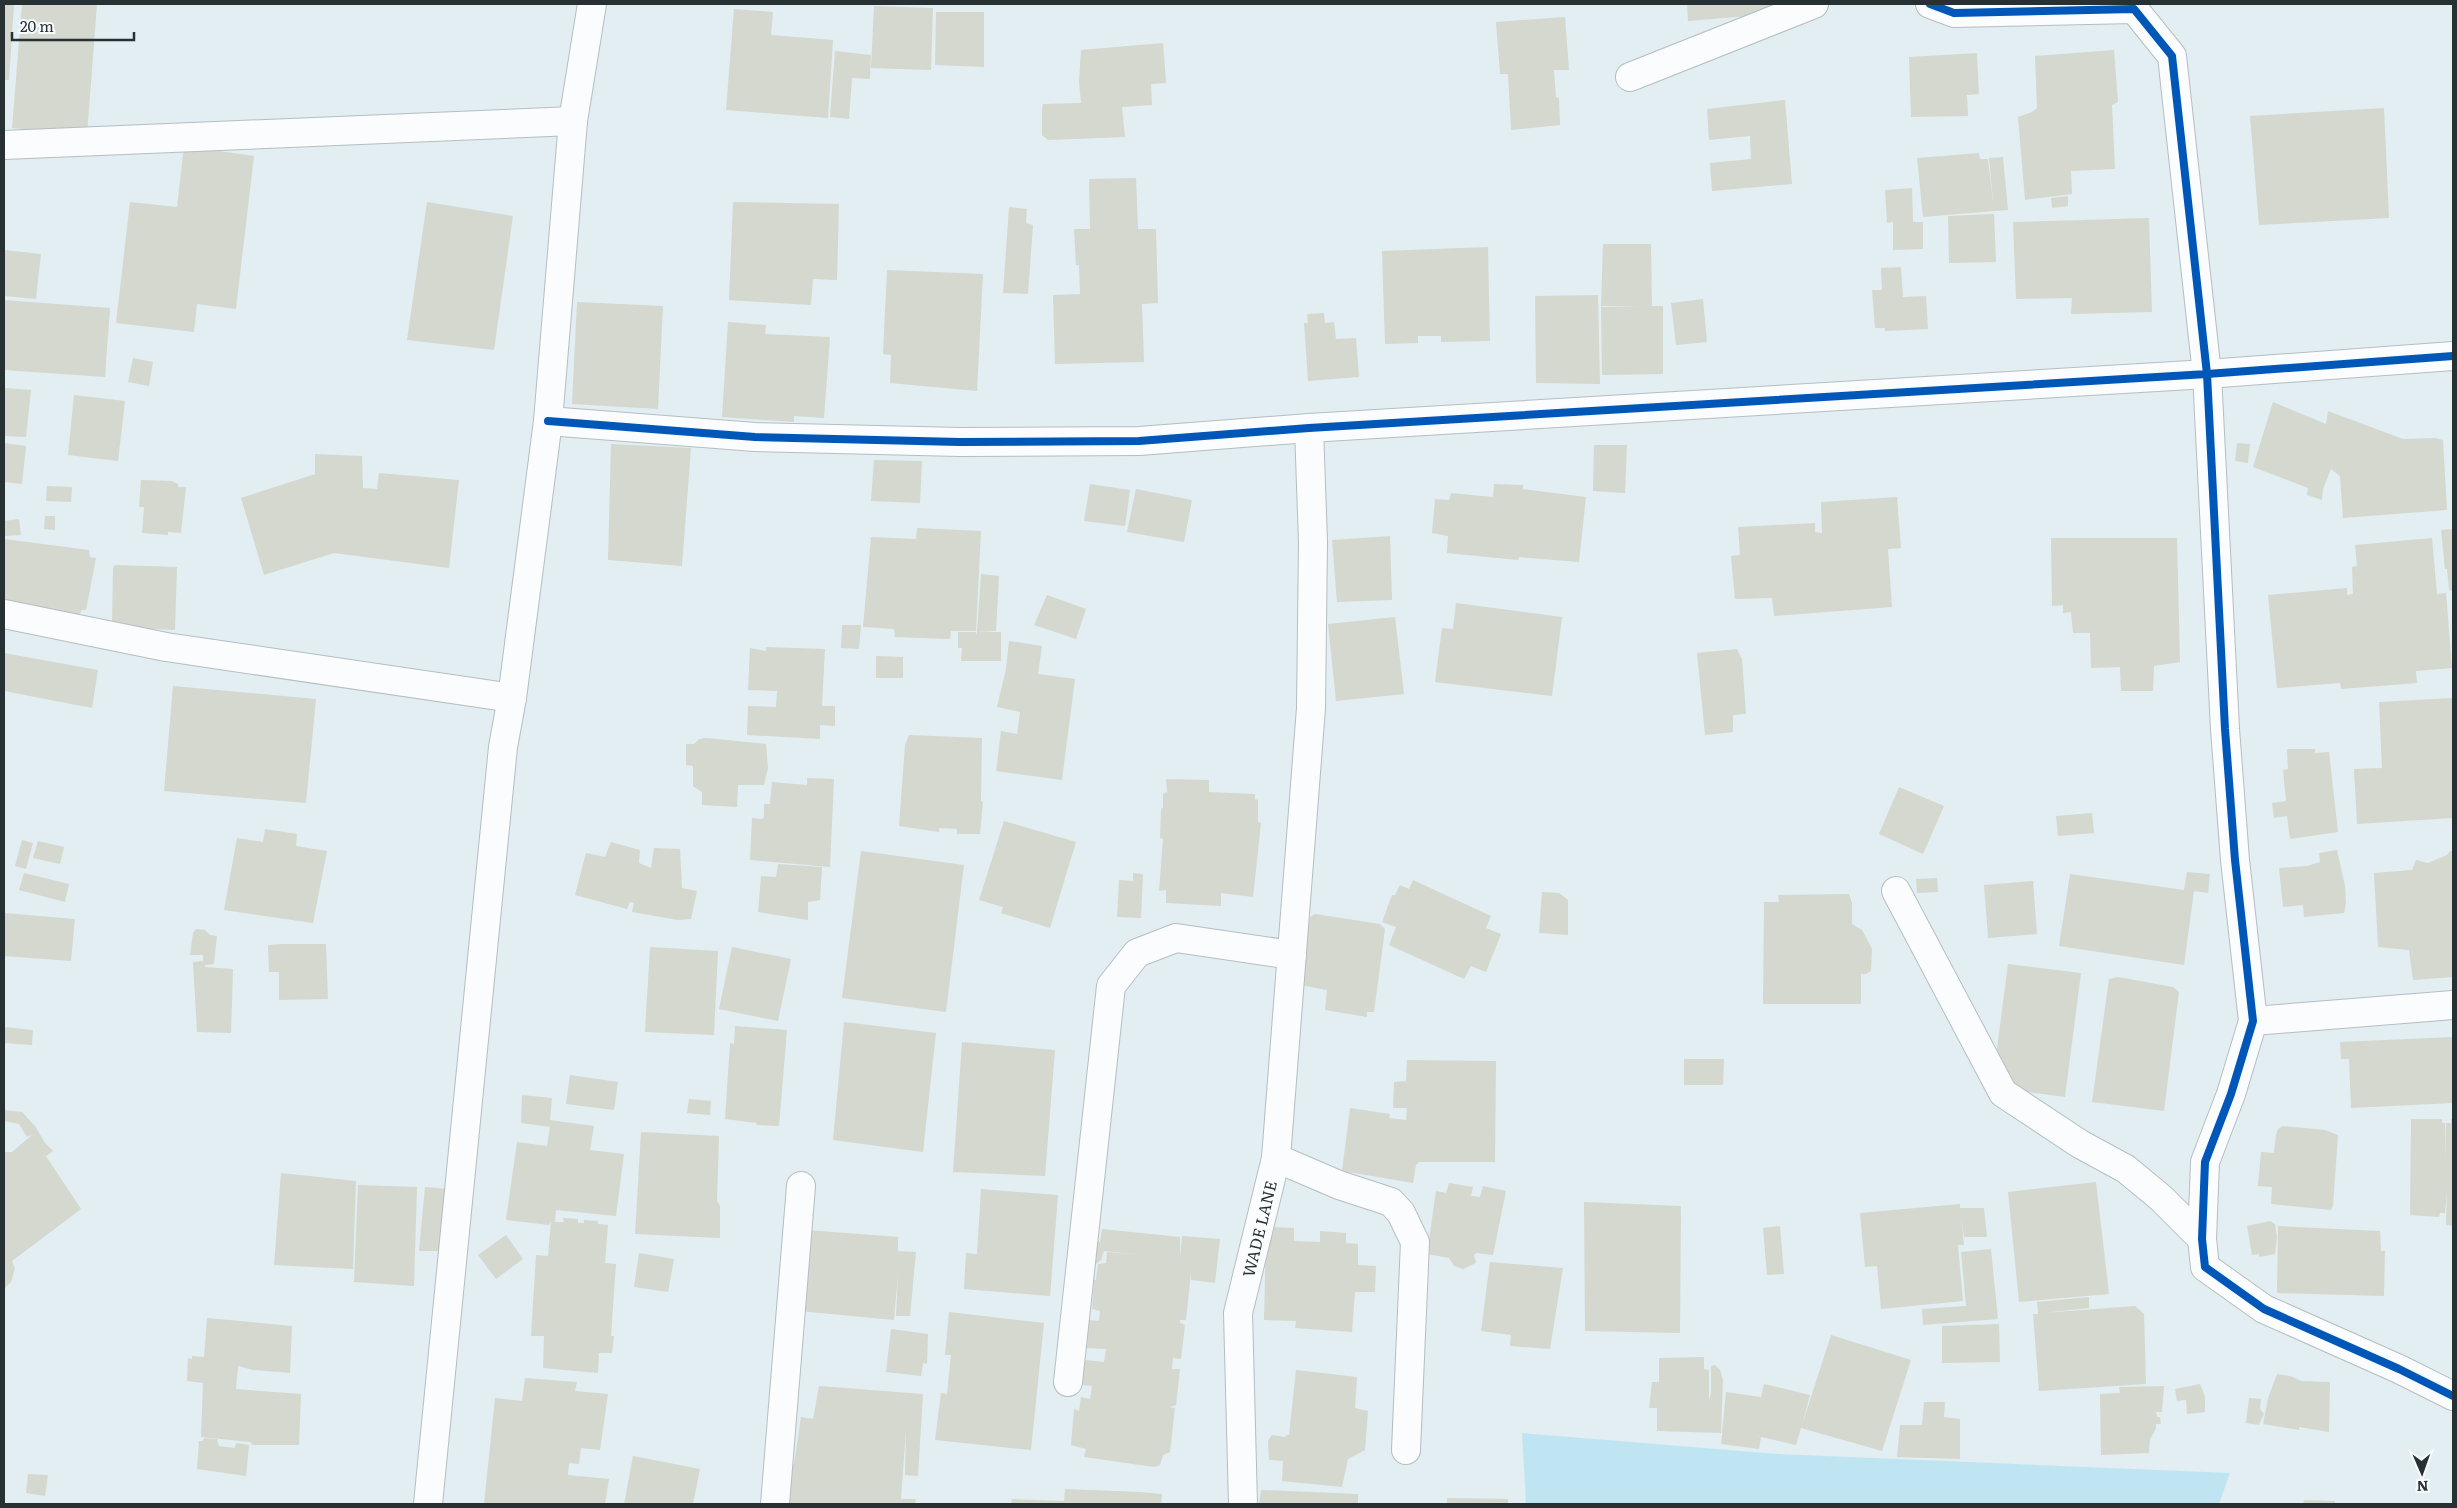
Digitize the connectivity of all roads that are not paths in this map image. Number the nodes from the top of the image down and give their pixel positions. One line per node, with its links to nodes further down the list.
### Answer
1 (592, 4): 5 (street)
2 (1814, 4): 4 (street)
3 (1930, 4): 8 (street)
4 (1630, 77)
5 (573, 121): 6 (street); 9 (street)
6 (4, 145)
7 (2453, 356): 8 (street)
8 (2207, 374): 10 (street); 16 (street)
9 (548, 421): 10 (street); 12 (street)
10 (1309, 428): 14 (street, WADE LANE)
11 (4, 614): 12 (street)
12 (512, 698): 23 (street)
13 (1896, 891): 19 (street)
14 (1292, 955): 17 (street, WADE LANE); 20 (street)
15 (2453, 1005): 16 (street)
16 (2253, 1021): 19 (street)
17 (1276, 1158): 22 (street); 25 (street, WADE LANE)
18 (801, 1186): 24 (street)
19 (2202, 1239): 21 (street)
20 (1068, 1382)
21 (2453, 1396)
22 (1406, 1450)
23 (428, 1504)
24 (775, 1504)
25 (1242, 1504)

